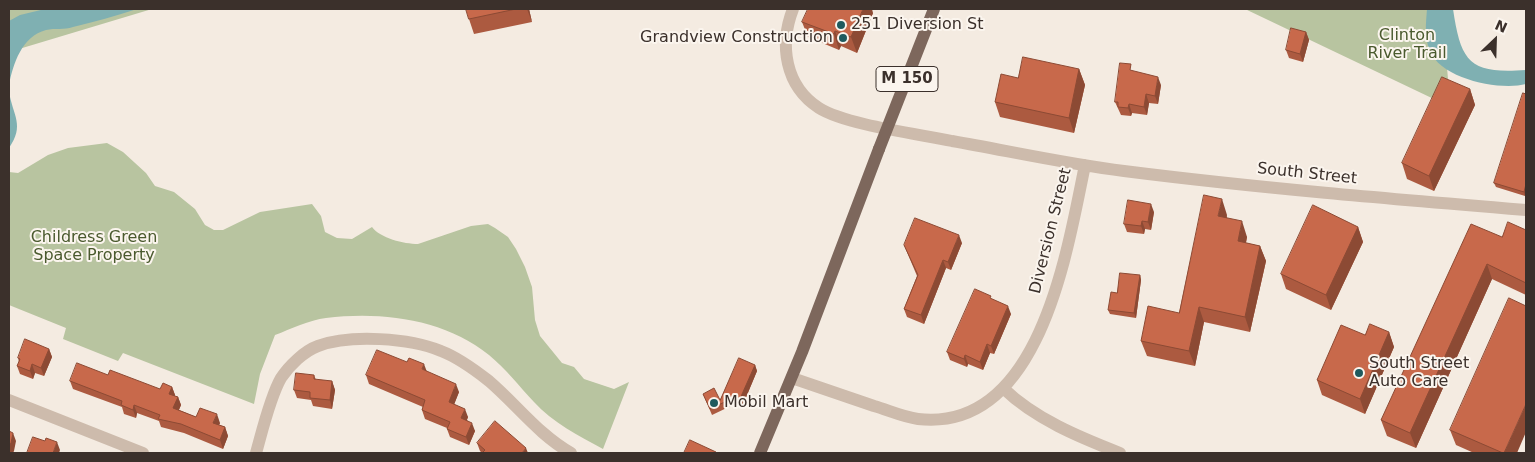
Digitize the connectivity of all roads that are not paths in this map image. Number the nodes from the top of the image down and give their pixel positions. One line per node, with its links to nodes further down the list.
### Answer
1 (793, 9): 3 (street, Diversion Street)
2 (934, 9): 5 (main road, M 150, bridge)
3 (1085, 165): 4 (street, South Street); 6 (street, Diversion Street)
4 (1526, 210)
5 (792, 378): 6 (street, Diversion Street); 11 (main road, M 150)
6 (1003, 388): 12 (street)
7 (9, 400): 8 (street)
8 (143, 453)
9 (256, 453): 10 (street)
10 (571, 453)
11 (760, 453)
12 (1120, 453)

